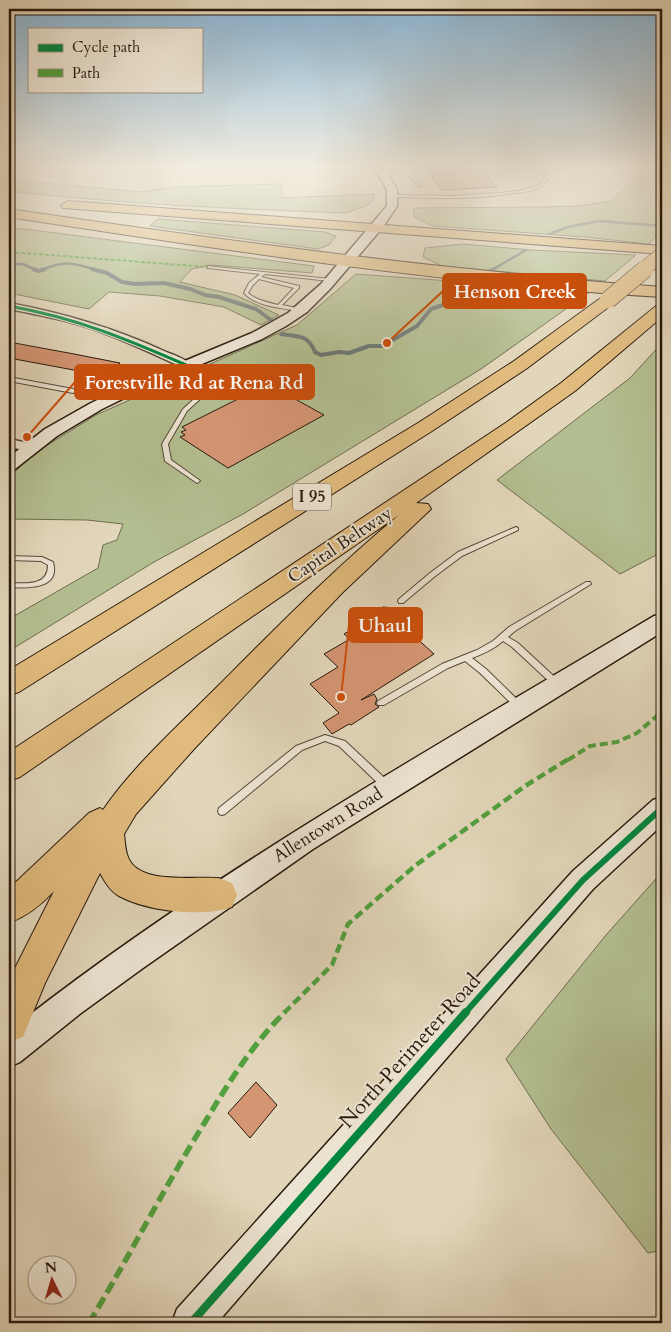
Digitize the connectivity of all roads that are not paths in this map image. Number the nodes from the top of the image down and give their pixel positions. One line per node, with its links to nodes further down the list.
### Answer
1 (121, 230): 5 (highway)
2 (373, 230): 5 (main road)
3 (375, 230): 4 (highway)
4 (662, 252): 31 (highway, I 95, bridge)
5 (346, 262): 9 (main road); 10 (highway)
6 (208, 268): 7 (lane)
7 (264, 273): 8 (lane); 9 (lane)
8 (258, 278): 12 (lane); 12 (lane)
9 (330, 280): 14 (main road)
10 (662, 292)
11 (9, 306): 15 (street)
12 (280, 306): 14 (lane)
13 (662, 309): 18 (highway, Capital Beltway)
14 (300, 310): 15 (main road)
15 (180, 368): 20 (main road); 22 (lane)
16 (9, 379): 17 (lane)
17 (73, 392)
18 (514, 426): 35 (highway, Capital Beltway); 39 (highway)
19 (9, 443): 20 (street)
20 (29, 447): 21 (main road)
21 (9, 466)
22 (197, 481)
23 (516, 529): 27 (lane)
24 (9, 558): 26 (lane)
25 (588, 584): 29 (lane)
26 (9, 585)
27 (401, 601)
28 (662, 622): 32 (main road, Allentown Road)
29 (503, 637): 30 (lane); 32 (lane)
30 (466, 658): 33 (lane); 34 (lane)
31 (9, 684)
32 (558, 685): 34 (main road, Allentown Road)
33 (381, 703)
34 (521, 708): 36 (main road, Allentown Road)
35 (9, 768)
36 (389, 788): 38 (lane); 40 (main road, Allentown Road)
37 (662, 808): 44 (main road, North Perimeter Road)
38 (222, 811)
39 (116, 817): 40 (highway); 41 (highway); 42 (highway)
40 (220, 895): 43 (main road, Allentown Road)
41 (9, 906)
42 (9, 1023)
43 (9, 1052)
44 (191, 1323)

